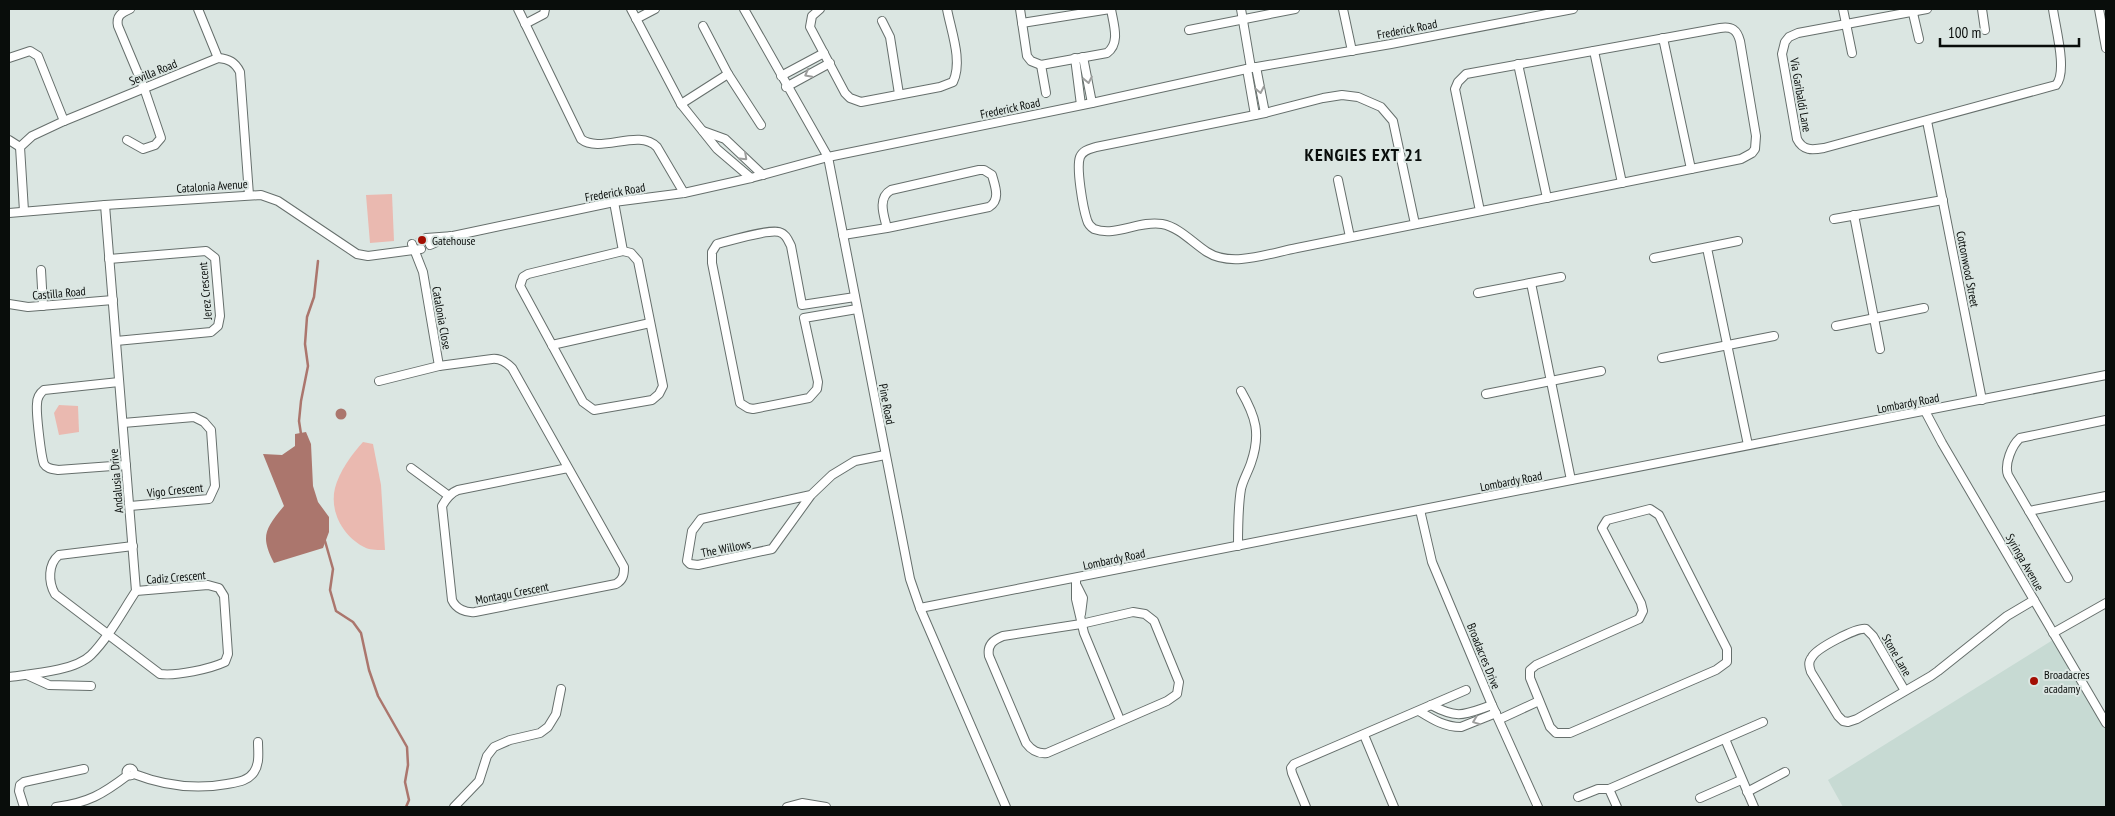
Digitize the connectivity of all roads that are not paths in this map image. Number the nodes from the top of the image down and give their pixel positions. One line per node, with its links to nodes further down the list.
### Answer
1 (130, 9): 49 (street)
2 (198, 9): 40 (street)
3 (518, 9): 27 (street)
4 (545, 9): 27 (street)
5 (631, 9): 22 (street)
6 (655, 9): 22 (street)
7 (744, 9): 47 (street, Pine Road)
8 (820, 9): 36 (street)
9 (947, 9): 51 (street)
10 (1020, 9): 25 (street)
11 (1110, 9): 25 (street); 38 (street)
12 (1241, 9): 23 (street)
13 (1295, 9): 23 (street)
14 (1343, 9): 34 (street)
15 (1573, 9): 34 (street, Frederick Road)
16 (1843, 9): 26 (street)
17 (1927, 9): 21 (street, Via Garibaldi Lane)
18 (1982, 9): 30 (street)
19 (2053, 9): 58 (street, Via Garibaldi Lane)
20 (2099, 9): 33 (street)
21 (1912, 10): 26 (street, Via Garibaldi Lane); 32 (street)
22 (636, 19): 53 (street)
23 (1243, 20): 29 (street); 45 (street)
24 (882, 21): 51 (street)
25 (1022, 23): 44 (street)
26 (1846, 23): 37 (street); 58 (street, Via Garibaldi Lane)
27 (525, 24): 70 (street)
28 (702, 26): 46 (street)
29 (1190, 30)
30 (1985, 30)
31 (1663, 38): 35 (street); 65 (street); 65 (street)
32 (1918, 39)
33 (2106, 48)
34 (1352, 50): 45 (street, Frederick Road)
35 (1594, 51): 43 (street); 69 (street)
36 (824, 53): 42 (street); 47 (street)
37 (1852, 53)
38 (1083, 57): 41 (street); 52 (street, one-way to 52)
39 (9, 58): 57 (street)
40 (218, 58): 49 (street, Sevilla Road); 71 (street)
41 (1075, 58): 44 (street); 54 (street)
42 (830, 64): 48 (street, one-way to 48); 51 (street)
43 (1518, 64): 72 (street); 77 (street)
44 (1041, 65): 50 (street)
45 (1251, 68): 52 (street, Frederick Road); 55 (street, one-way to 55); 56 (street)
46 (728, 74): 53 (street); 59 (street)
47 (781, 76): 48 (street, Pine Road)
48 (786, 86): 64 (street, Pine Road)
49 (144, 88): 57 (street, Sevilla Road); 62 (street)
50 (1046, 93)
51 (900, 94)
52 (1092, 103): 54 (street, Frederick Road)
53 (681, 104): 60 (street)
54 (1081, 105): 64 (street, Frederick Road)
55 (1265, 113): 56 (street); 81 (street)
56 (1256, 115): 85 (street)
57 (64, 121): 63 (street, Sevilla Road)
58 (1927, 121): 73 (street, Cottonwood Street)
59 (761, 125)
60 (702, 131): 66 (street, one-way to 66); 67 (street)
61 (9, 140): 63 (street)
62 (127, 140)
63 (20, 147): 76 (street)
64 (828, 157): 66 (street, Frederick Road); 84 (street, Pine Road)
65 (1690, 169): 69 (street)
66 (763, 175): 67 (street, Frederick Road)
67 (751, 178): 70 (street, Frederick Road)
68 (1338, 180): 85 (street)
69 (1622, 183): 72 (street)
70 (684, 193): 74 (street, Frederick Road)
71 (249, 194): 75 (street, Catalonia Avenue); 87 (street, Catalonia Avenue)
72 (1547, 198): 77 (street)
73 (1943, 200): 79 (street); 121 (street, Cottonwood Street)
74 (614, 202): 83 (street, Frederick Road); 89 (street)
75 (105, 205): 76 (street, Catalonia Avenue); 91 (street, Andalusia Drive)
76 (24, 211): 78 (street, Catalonia Avenue)
77 (1480, 211): 81 (street)
78 (9, 214)
79 (1854, 215): 80 (street); 104 (street)
80 (1834, 219)
81 (1415, 224): 85 (street)
82 (887, 228): 82 (street); 84 (street)
83 (428, 229)
84 (843, 235): 96 (street, Pine Road)
85 (1350, 237)
86 (1738, 242): 88 (street)
87 (416, 247): 113 (street, Catalonia Close)
88 (1707, 248): 90 (street); 110 (street)
89 (623, 251): 105 (street); 109 (street)
90 (1654, 258)
91 (108, 259): 97 (street, Andalusia Drive); 108 (street, Jerez Crescent)
92 (41, 270): 100 (street)
93 (1561, 277): 94 (street)
94 (1532, 283): 95 (street); 117 (street)
95 (1478, 293)
96 (855, 297): 99 (street); 102 (street, Pine Road)
97 (113, 300): 100 (street, Castilla Road); 108 (street, Andalusia Drive)
98 (9, 304): 100 (street, Castilla Road)
99 (802, 305): 103 (street); 103 (street)
100 (43, 306)
101 (1924, 308): 104 (street)
102 (857, 309): 103 (street); 126 (street, Pine Road)
103 (804, 318)
104 (1874, 318): 106 (street); 111 (street)
105 (650, 323): 109 (street); 109 (street)
106 (1836, 326)
107 (1774, 336): 110 (street)
108 (116, 340): 118 (street, Andalusia Drive)
109 (552, 345)
110 (1727, 346): 112 (street); 125 (street)
111 (1880, 349)
112 (1662, 358)
113 (439, 366): 116 (street, Catalonia Close); 129 (street, Montagu Crescent)
114 (1600, 371): 117 (street)
115 (2106, 375): 121 (street, Lombardy Road)
116 (379, 381)
117 (1550, 381): 120 (street); 130 (street)
118 (119, 382): 124 (street, Andalusia Drive); 127 (street)
119 (1241, 391): 138 (street)
120 (1486, 394)
121 (1982, 400): 122 (street, Lombardy Road)
122 (1925, 411): 125 (street, Lombardy Road); 142 (street, Syringa Avenue)
123 (2106, 420): 136 (street)
124 (122, 423): 127 (street, Andalusia Drive); 134 (street, Vigo Crescent)
125 (1748, 445): 130 (street, Lombardy Road)
126 (885, 454): 131 (street, The Willows); 144 (street, Pine Road)
127 (126, 465): 134 (street, Andalusia Drive)
128 (411, 468): 132 (street)
129 (568, 468): 132 (street); 132 (street, Montagu Crescent)
130 (1571, 480): 135 (street, Lombardy Road)
131 (811, 495): 131 (street, The Willows)
132 (449, 496)
133 (2106, 496): 136 (street)
134 (130, 506): 137 (street, Andalusia Drive)
135 (1420, 510): 138 (street, Lombardy Road); 155 (street, Broadacres Drive)
136 (2029, 511): 139 (street)
137 (134, 546): 141 (street, Andalusia Drive); 147 (street)
138 (1238, 546): 140 (street, Lombardy Road)
139 (2068, 578)
140 (1077, 582): 144 (street, Lombardy Road); 145 (street)
141 (136, 591): 147 (street); 147 (street, Cadiz Crescent)
142 (2034, 600): 146 (street, Syringa Avenue); 153 (street, Stone Lane)
143 (2106, 603): 146 (street)
144 (920, 608): 177 (street, Pine Road)
145 (1081, 620): 159 (street); 159 (street); 159 (street)
146 (2053, 633): 161 (street, Syringa Avenue)
147 (107, 635): 148 (street)
148 (27, 675): 149 (street); 150 (street)
149 (9, 677)
150 (91, 686)
151 (561, 690): 174 (street)
152 (1466, 690): 156 (street)
153 (1905, 691): 153 (street, Stone Lane)
154 (1539, 701): 154 (street); 158 (street)
155 (1492, 705): 156 (street); 158 (street, Broadacres Drive)
156 (1431, 706): 157 (street)
157 (1419, 711): 158 (street, one-way to 157); 162 (street)
158 (1498, 716): 180 (street, Broadacres Drive)
159 (1120, 720)
160 (1763, 722): 163 (street)
161 (2106, 723)
162 (1364, 735): 178 (street); 179 (street)
163 (1725, 740): 167 (street); 168 (street)
164 (258, 742): 173 (street)
165 (84, 769): 172 (street)
166 (1785, 772): 169 (street)
167 (1741, 780): 169 (street); 171 (street)
168 (1609, 789): 170 (street); 181 (street)
169 (1747, 792): 182 (street)
170 (1578, 796)
171 (1700, 798)
172 (24, 807)
173 (56, 807)
174 (454, 807)
175 (787, 807): 176 (street)
176 (826, 807)
177 (1006, 807)
178 (1306, 807)
179 (1394, 807)
180 (1538, 807)
181 (1616, 807)
182 (1754, 807)

